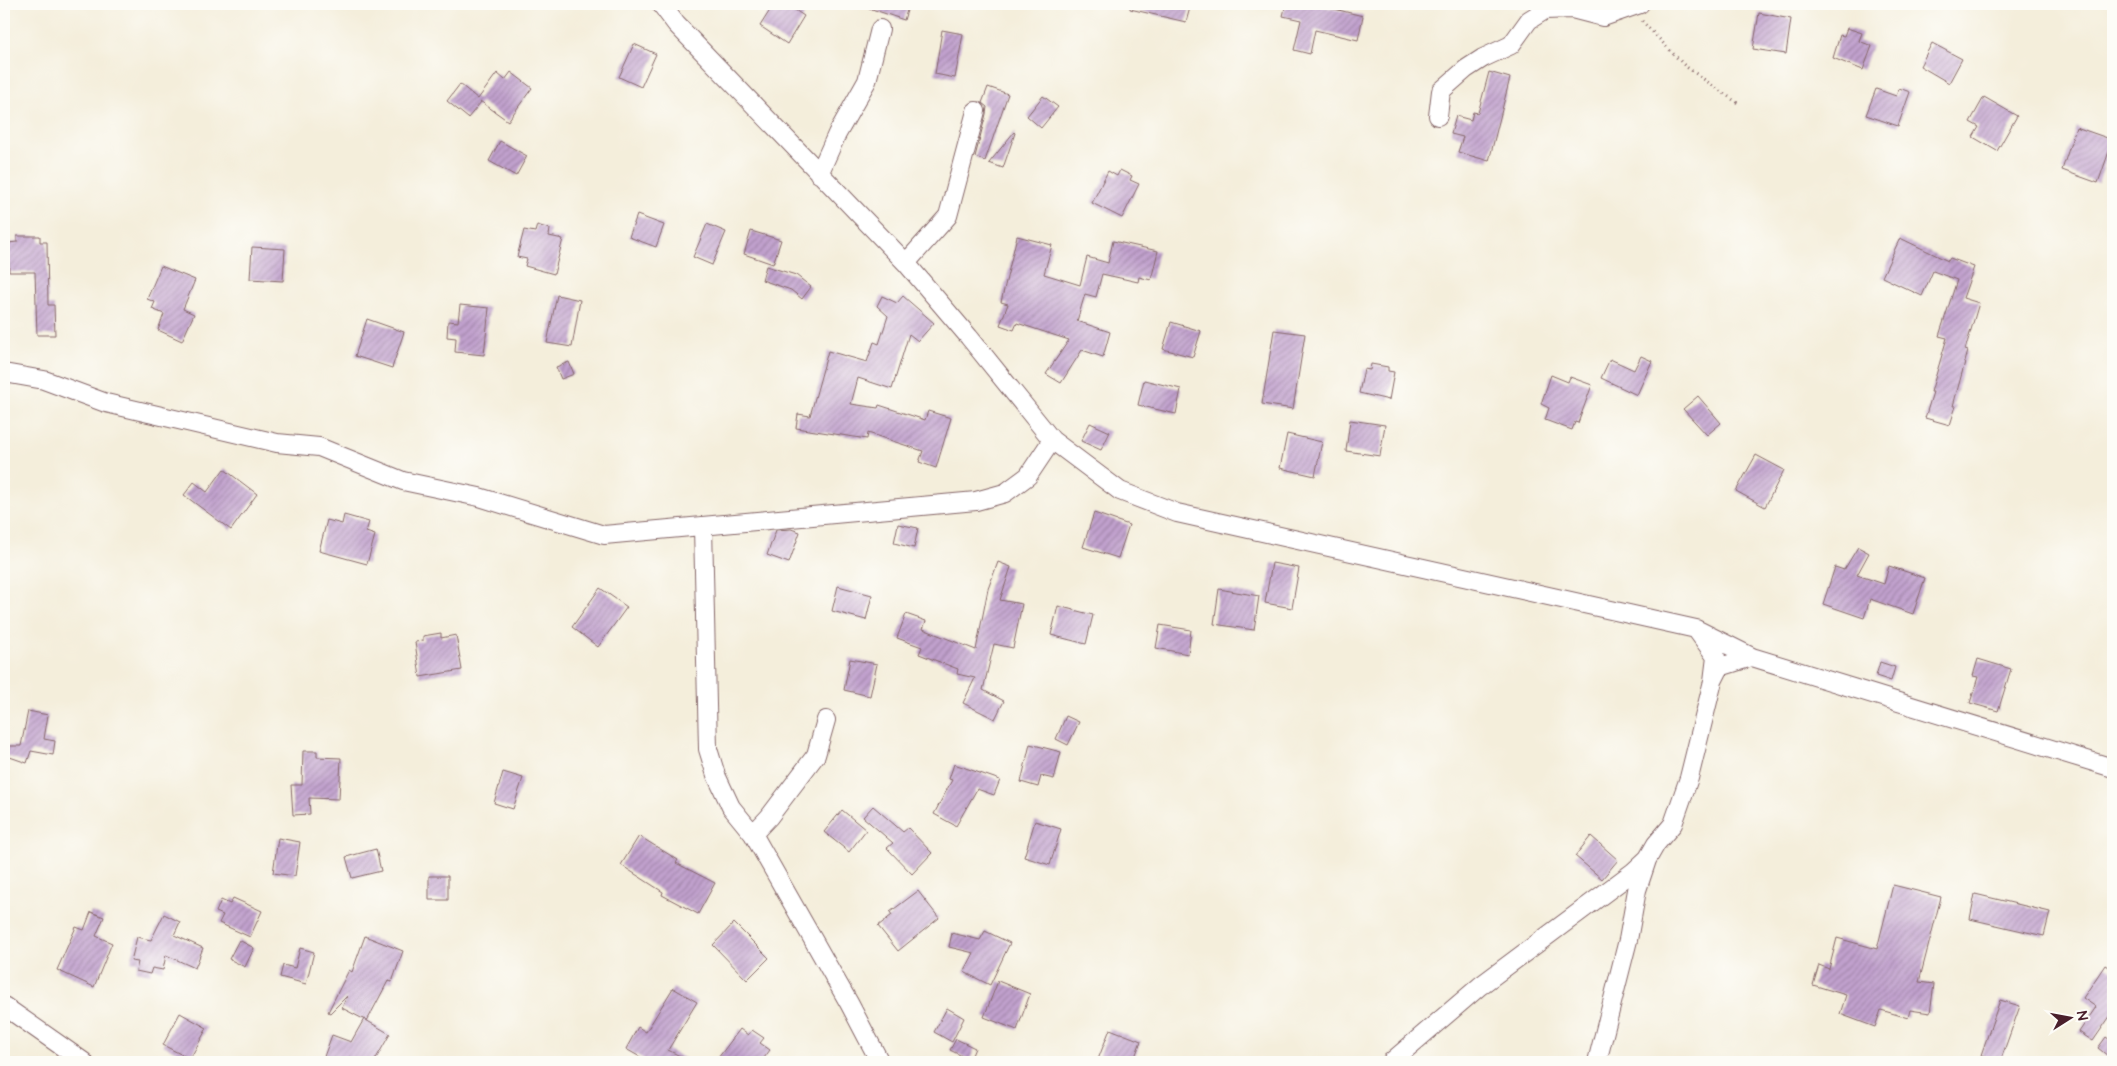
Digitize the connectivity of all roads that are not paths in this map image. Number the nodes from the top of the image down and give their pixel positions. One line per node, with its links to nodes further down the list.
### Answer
1 (661, 4): 6 (street)
2 (1634, 6): 5 (street)
3 (880, 29): 6 (street)
4 (976, 111): 7 (street)
5 (1438, 116)
6 (818, 174): 7 (street)
7 (906, 263): 9 (street)
8 (4, 373): 10 (street)
9 (1052, 440): 10 (street); 11 (street)
10 (703, 527): 16 (street)
11 (1696, 630): 12 (street); 13 (street)
12 (1752, 657): 13 (street); 15 (street)
13 (1713, 681): 17 (street)
14 (826, 720): 16 (street)
15 (2113, 768)
16 (753, 834): 20 (street)
17 (1648, 858): 21 (street); 22 (street)
18 (4, 1006): 19 (street)
19 (84, 1062)
20 (880, 1062)
21 (1391, 1062)
22 (1597, 1062)

